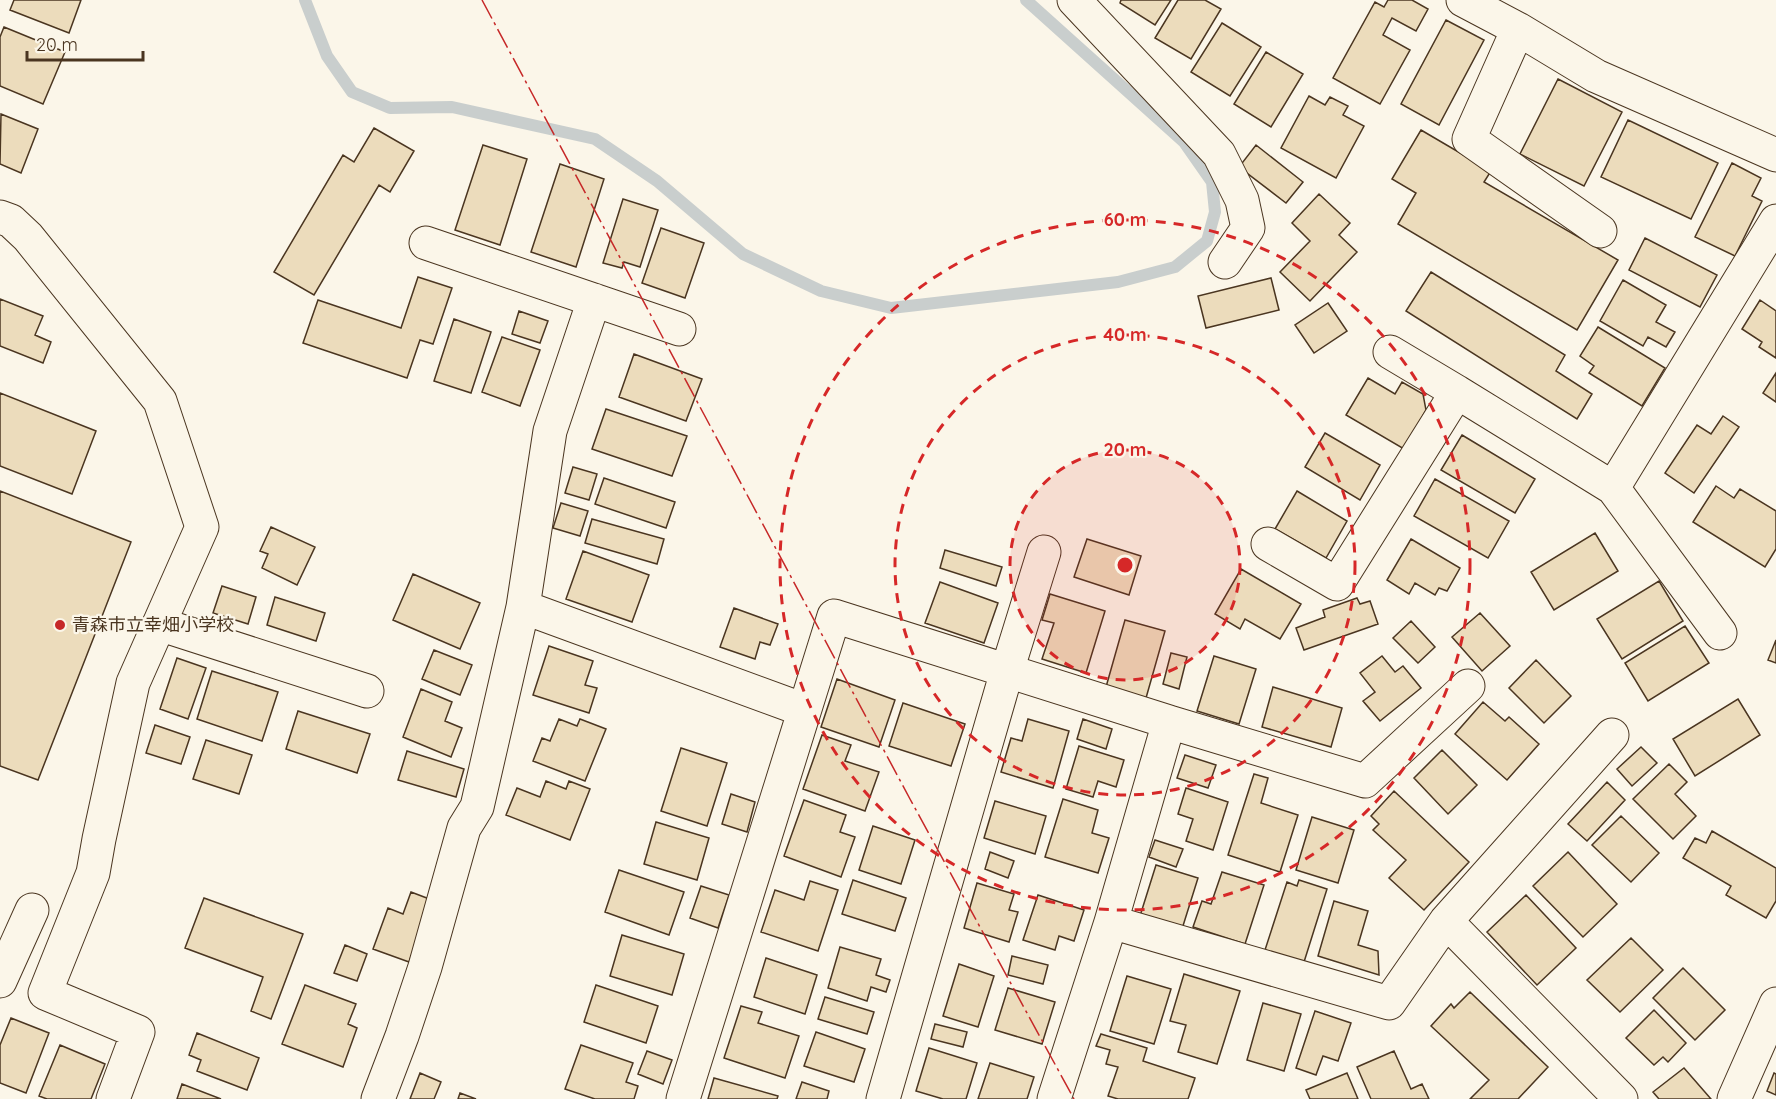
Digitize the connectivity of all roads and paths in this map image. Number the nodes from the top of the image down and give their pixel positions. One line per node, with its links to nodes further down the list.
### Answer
1 (1074, 0): 9 (street)
2 (1463, 0): 3 (street)
3 (1518, 29): 4 (street); 7 (street)
4 (1776, 155)
5 (0, 217): 18 (street)
6 (1776, 221): 14 (street)
7 (1600, 231)
8 (426, 243): 10 (street)
9 (1225, 262)
10 (594, 300): 11 (street); 17 (street)
11 (679, 328)
12 (1390, 352): 13 (street)
13 (1457, 392): 14 (street); 15 (street)
14 (1613, 488): 19 (street)
15 (1268, 544)
16 (1044, 552): 20 (street)
17 (524, 607): 23 (street); 32 (street)
18 (159, 624): 22 (street); 31 (street)
19 (1720, 633)
20 (1007, 671): 23 (street); 24 (street); 34 (street)
21 (1468, 686): 24 (street)
22 (367, 692)
23 (804, 710): 33 (street)
24 (1169, 722): 28 (street)
25 (1612, 735): 27 (street)
26 (32, 910): 29 (street)
27 (1446, 921): 28 (street); 36 (street)
28 (1111, 922): 35 (street)
29 (0, 981)
30 (1776, 1004): 37 (street)
31 (113, 1099)
32 (378, 1099)
33 (683, 1099)
34 (883, 1099)
35 (1054, 1099)
36 (1621, 1099)
37 (1734, 1099)

